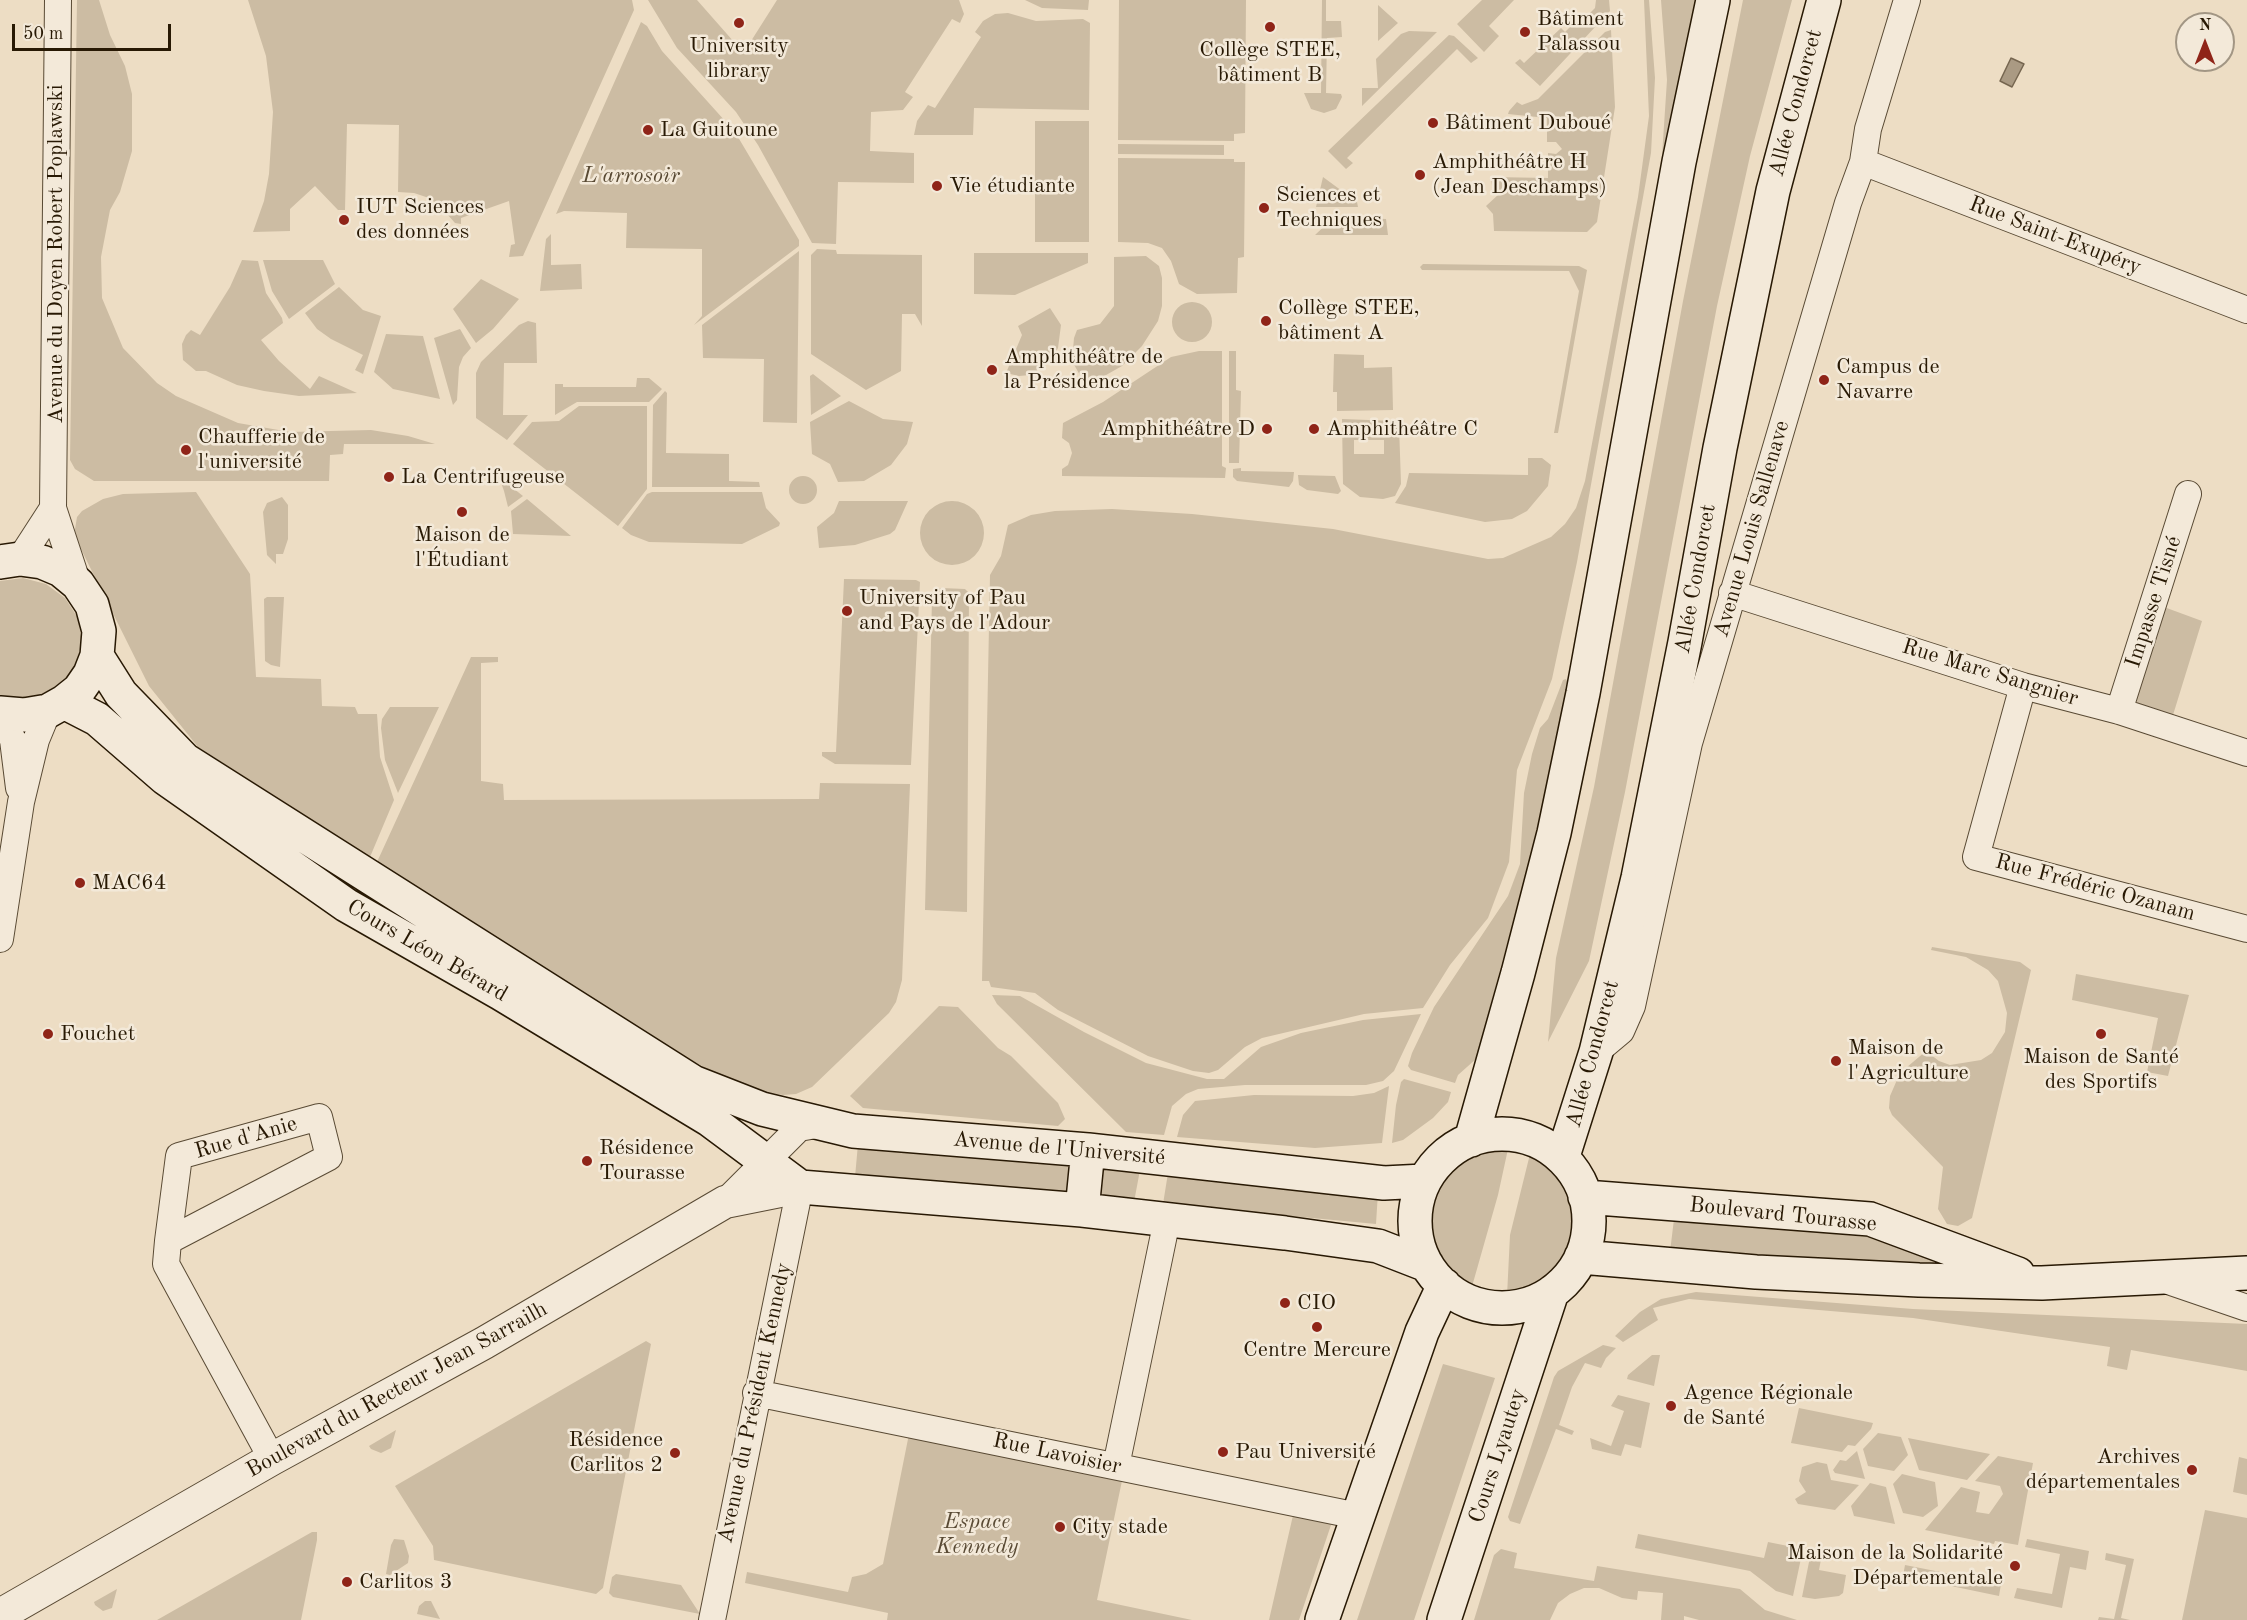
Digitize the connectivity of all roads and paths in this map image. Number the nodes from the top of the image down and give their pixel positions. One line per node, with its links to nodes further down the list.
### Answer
1 (58, 0): 8 (street, Avenue du Doyen Robert Poplawski)
2 (1713, 0): 23 (main road)
3 (1824, 0): 21 (main road, Allée Condorcet)
4 (1907, 0): 5 (street, Avenue Louis Sallenave)
5 (1863, 162): 6 (street, Rue Saint-Exupéry); 11 (street, Avenue Louis Sallenave)
6 (2247, 310)
7 (2188, 494): 15 (street, Impasse Tisné)
8 (53, 508): 9 (street); 10 (street, Avenue du Doyen Robert Poplawski)
9 (10, 560): 10 (main road)
10 (78, 584): 12 (main road)
11 (1732, 593): 13 (street, Rue Marc Sangnier); 21 (street, Avenue Louis Sallenave)
12 (97, 656): 14 (main road); 22 (main road, Cours Léon Bérard)
13 (2023, 686): 15 (street, Rue Marc Sangnier); 19 (street, Rue Frédéric Ozanam)
14 (56, 706): 16 (main road); 18 (street); 26 (main road, Cours Léon Bérard)
15 (2119, 711): 17 (street, Rue Marc Sangnier)
16 (0, 713): 18 (street)
17 (2247, 753)
18 (21, 802): 20 (street)
19 (2247, 928)
20 (0, 939)
21 (1596, 1052): 25 (main road, Allée Condorcet)
22 (822, 1124): 24 (main road, Avenue de l'Université); 26 (street)
23 (1471, 1140): 25 (main road); 27 (main road)
24 (1089, 1150): 27 (main road, Avenue de l'Université); 31 (main road)
25 (1563, 1156): 29 (main road)
26 (765, 1163): 28 (main road, Cours Léon Bérard); 30 (street)
27 (1424, 1181): 36 (main road)
28 (800, 1187): 30 (street, Boulevard du Recteur Jean Sarrailh); 31 (main road); 41 (street, Avenue du Président Kennedy)
29 (1585, 1197): 34 (main road); 38 (main road, Boulevard Tourasse)
30 (725, 1202): 42 (street, Boulevard du Recteur Jean Sarrailh)
31 (1082, 1210): 32 (main road)
32 (1167, 1220): 36 (main road); 43 (street)
33 (168, 1241): 33 (street, Rue d'Anie); 42 (street, Rue d'Anie)
34 (1581, 1257): 38 (main road, Boulevard Tourasse); 39 (main road)
35 (2247, 1273): 37 (main road, Boulevard Tourasse)
36 (1435, 1275): 39 (main road); 44 (main road)
37 (2160, 1278): 38 (main road, Boulevard Tourasse); 40 (street)
38 (2042, 1283)
39 (1552, 1292): 48 (main road, Cours Lyautey)
40 (2247, 1308)
41 (756, 1393): 43 (street, Rue Lavoisier); 46 (street, Avenue du Président Kennedy)
42 (272, 1459): 45 (street, Boulevard du Recteur Jean Sarrailh)
43 (1116, 1466): 44 (street, Rue Lavoisier)
44 (1358, 1516): 47 (main road)
45 (0, 1615)
46 (712, 1620)
47 (1322, 1620)
48 (1444, 1620)

